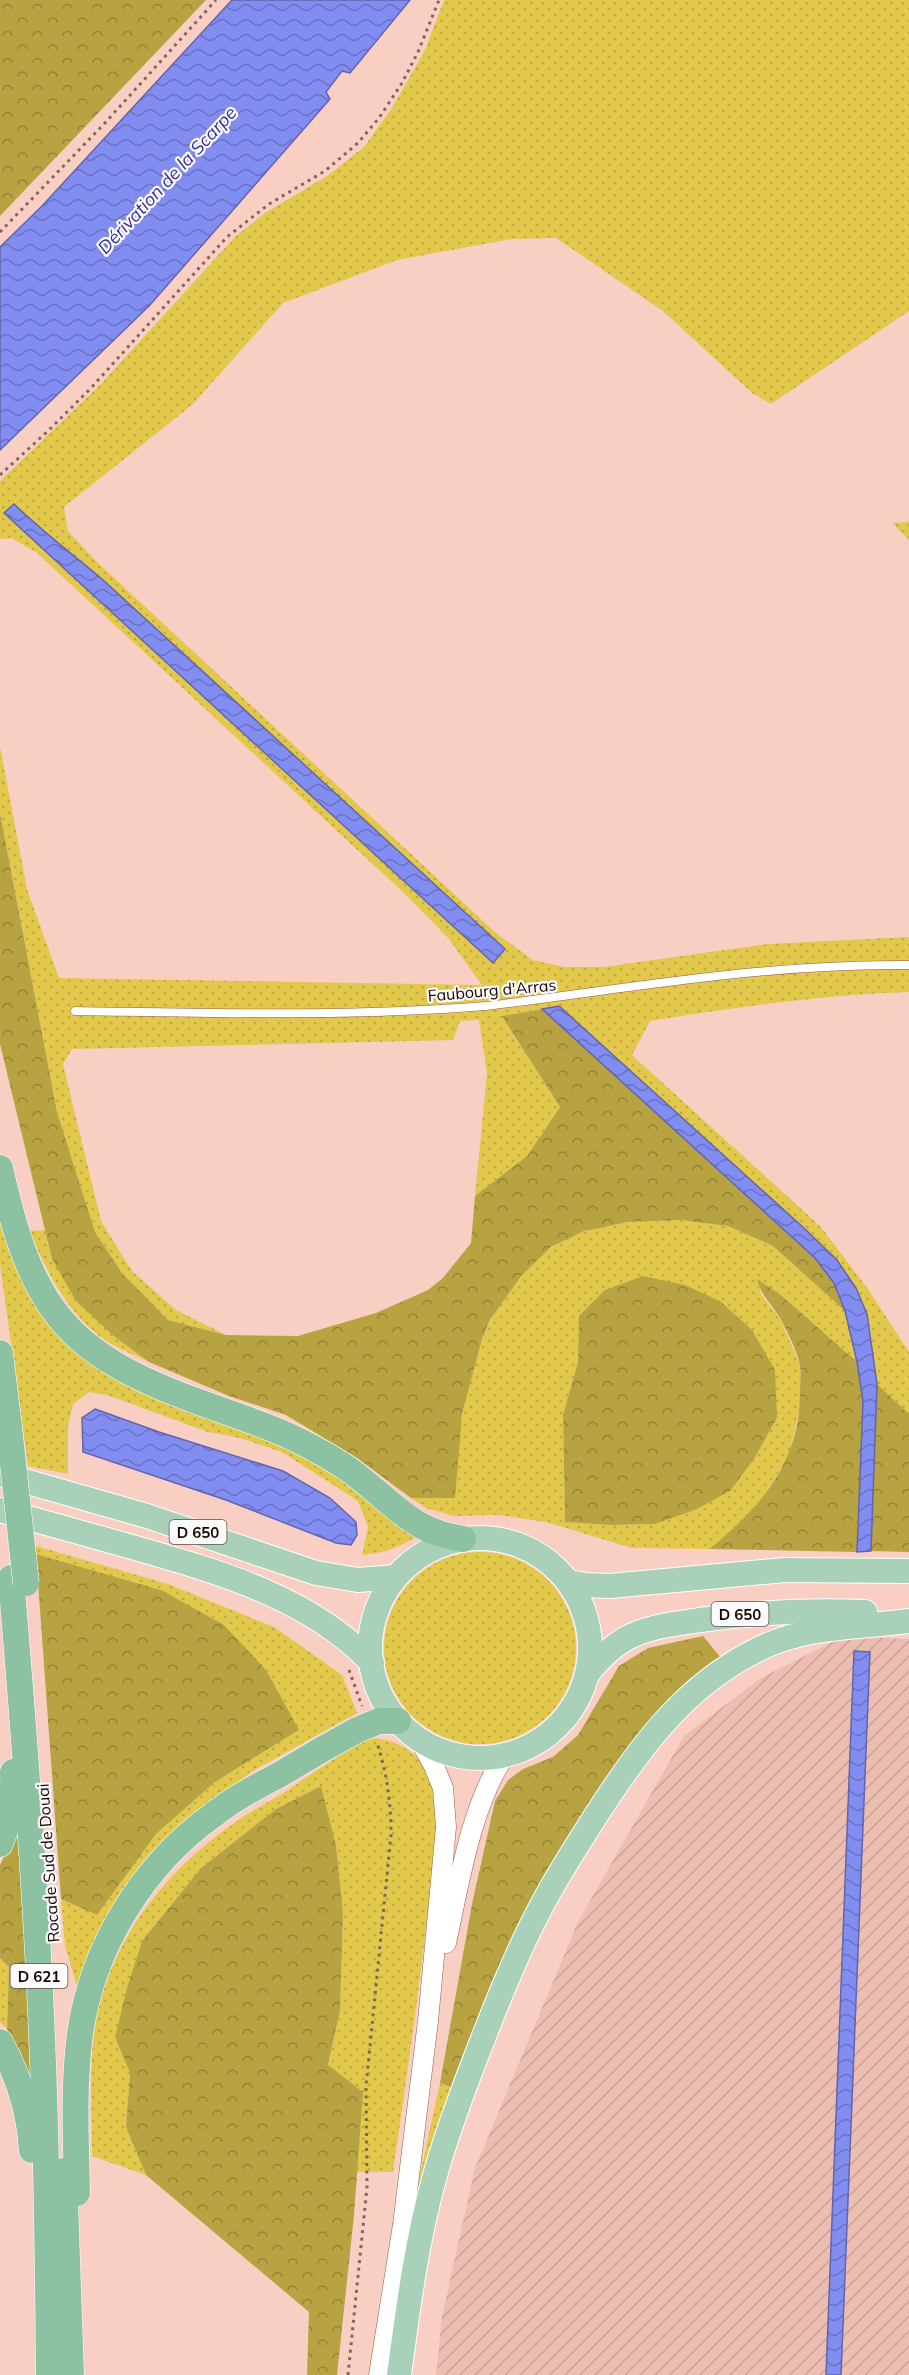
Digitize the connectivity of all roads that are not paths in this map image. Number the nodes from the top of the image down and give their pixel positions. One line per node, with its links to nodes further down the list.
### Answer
1 (909, 965): 2 (lane, Faubourg d'Arras)
2 (75, 1011)
3 (0, 1168): 7 (highway)
4 (0, 1353): 10 (highway, Rocade Sud de Douai / D 621, bridge)
5 (0, 1472): 9 (main road, D 650); 10 (highway, Rocade Sud de Douai / D 621)
6 (0, 1510): 15 (main road, D 650)
7 (463, 1539): 9 (main road); 11 (main road)
8 (909, 1571): 11 (main road)
9 (396, 1577): 15 (main road)
10 (18, 1580): 14 (highway, Rocade Sud de Douai / D 621); 25 (highway, Rocade Sud de Douai / D 621)
11 (568, 1582): 16 (main road)
12 (909, 1613): 16 (main road, D 650)
13 (909, 1621): 29 (main road)
14 (17, 1655): 20 (highway); 24 (highway, Rocade Sud de Douai / D 621)
15 (372, 1663): 17 (main road)
16 (588, 1673): 19 (main road)
17 (398, 1721): 18 (main road); 25 (highway)
18 (419, 1739): 19 (main road); 21 (street)
19 (505, 1755): 21 (street)
20 (0, 1844)
21 (428, 2021): 23 (street)
22 (0, 2042): 24 (highway)
23 (403, 2225): 28 (street); 29 (street)
24 (49, 2312): 26 (highway, Rocade Sud de Douai / D 621)
25 (70, 2331): 27 (highway, Rocade Sud de Douai / D 621)
26 (49, 2375)
27 (71, 2375)
28 (379, 2375)
29 (397, 2375)

